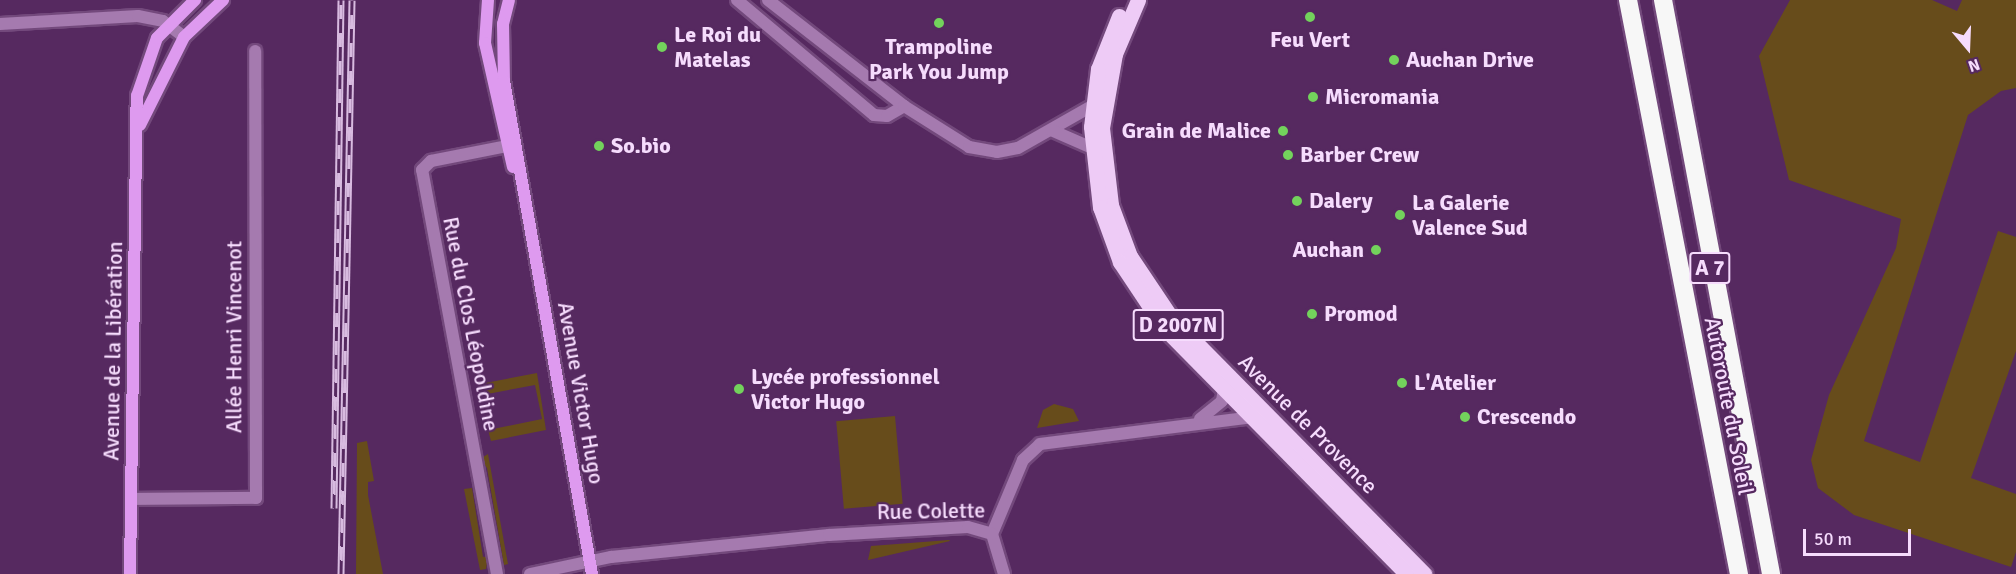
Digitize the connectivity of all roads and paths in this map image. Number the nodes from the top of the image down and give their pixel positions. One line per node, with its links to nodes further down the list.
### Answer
1 (195, 0): 12 (main road, Avenue de la Libération)
2 (223, 0): 13 (main road, Avenue de la Libération)
3 (488, 0): 19 (main road, Avenue Victor Hugo)
4 (509, 0): 21 (main road, Avenue Victor Hugo)
5 (737, 0): 15 (street)
6 (768, 0): 15 (street)
7 (1127, 0): 16 (main road, Avenue de Provence / D 2007N)
8 (1138, 0): 34 (main road, Avenue de Provence / D 2007N)
9 (1626, 0): 35 (highway, Autoroute du Soleil / A 7)
10 (1663, 0): 36 (highway, Autoroute du Soleil / A 7)
11 (0, 24): 12 (street)
12 (167, 24): 13 (street); 17 (main road, Avenue de la Libération)
13 (184, 37): 17 (main road, Avenue de la Libération)
14 (255, 51): 25 (street, Allée Henri Vincenot)
15 (904, 106): 18 (street)
16 (1092, 106): 18 (street); 20 (main road, Avenue de Provence / D 2007N)
17 (139, 129): 25 (main road, Avenue de la Libération)
18 (1051, 130): 20 (street)
19 (507, 146): 21 (main road, Avenue Victor Hugo); 29 (street, Rue du Clos Léopoldine)
20 (1092, 148): 22 (main road, Avenue de Provence / D 2007N)
21 (529, 220): 27 (main road, Avenue Victor Hugo)
22 (1224, 388): 23 (main road, Avenue de Provence / D 2007N); 24 (street)
23 (1255, 417): 24 (street, Rue Colette); 33 (main road, Avenue de Provence / D 2007N)
24 (1194, 423): 26 (street, Rue Colette)
25 (132, 499): 28 (main road, Avenue de la Libération)
26 (992, 534): 27 (street, Rue Colette); 32 (street)
27 (589, 561): 30 (street, Rue Colette); 31 (main road, Avenue Victor Hugo)
28 (130, 574)
29 (497, 574)
30 (530, 574)
31 (592, 574)
32 (1004, 574)
33 (1407, 574)
34 (1424, 574)
35 (1738, 574)
36 (1771, 574)

